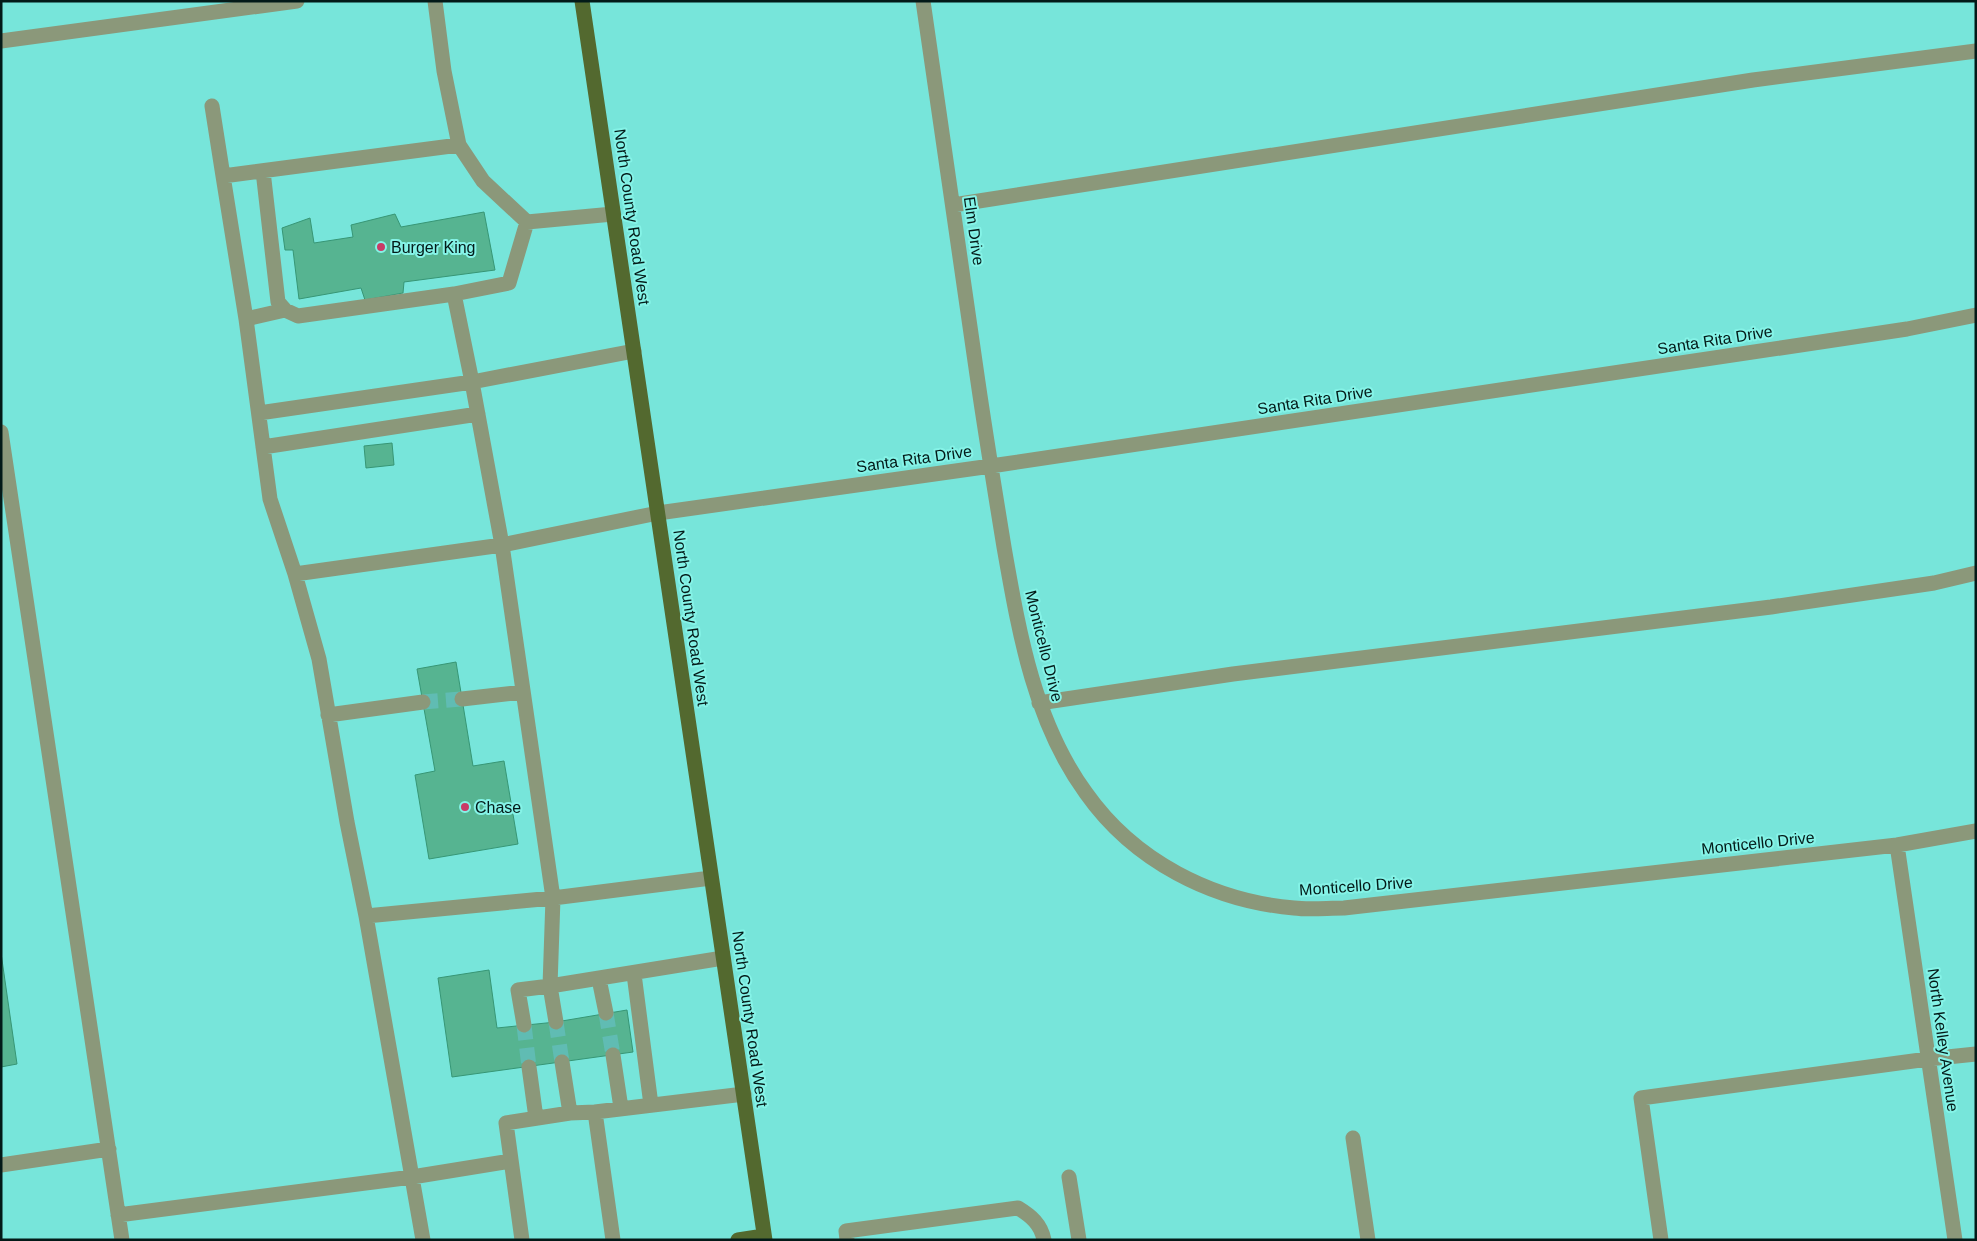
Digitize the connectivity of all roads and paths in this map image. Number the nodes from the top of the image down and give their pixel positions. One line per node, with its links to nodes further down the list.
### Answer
1 (297, 1): 5 (street)
2 (435, 1): 8 (street)
3 (582, 1): 12 (main road, North County Road West)
4 (923, 1): 11 (street, Elm Drive)
5 (1, 41)
6 (1976, 52): 11 (street)
7 (212, 106): 10 (street)
8 (459, 145): 9 (street); 13 (street)
9 (263, 171): 10 (street); 15 (street)
10 (223, 176): 17 (street)
11 (953, 205): 24 (street, Elm Drive)
12 (614, 214): 13 (street); 18 (main road, North County Road West)
13 (527, 222): 14 (street)
14 (454, 294): 15 (street); 19 (street)
15 (285, 310): 17 (street)
16 (1976, 316): 24 (street, Santa Rita Drive)
17 (246, 319): 20 (street)
18 (634, 351): 19 (street); 25 (main road, North County Road West)
19 (472, 382): 20 (street); 21 (street)
20 (259, 413): 23 (street)
21 (478, 414): 23 (street); 26 (street)
22 (1, 432): 58 (street)
23 (263, 447): 28 (street)
24 (991, 466): 25 (street, Santa Rita Drive); 32 (street, Monticello Drive)
25 (658, 513): 26 (street, Santa Rita Drive); 36 (main road, North County Road West)
26 (502, 546): 28 (street, Santa Rita Drive); 29 (street)
27 (1976, 573): 32 (street)
28 (295, 574): 33 (street)
29 (523, 692): 30 (street); 37 (street)
30 (462, 698)
31 (423, 702): 33 (street)
32 (1039, 704): 35 (street, Monticello Drive)
33 (328, 715): 38 (street)
34 (1976, 831): 35 (street, Monticello Drive)
35 (1897, 845): 48 (street, North Kelley Avenue)
36 (712, 878): 37 (street); 39 (main road, North County Road West)
37 (553, 898): 38 (street); 42 (street)
38 (366, 916): 61 (street)
39 (723, 958): 40 (street); 51 (main road, North County Road West)
40 (634, 974): 41 (street); 52 (street)
41 (599, 979): 42 (street); 43 (street)
42 (550, 986): 44 (street); 45 (street)
43 (606, 1013)
44 (556, 1022)
45 (524, 1025)
46 (1976, 1054): 48 (street)
47 (613, 1055): 53 (street)
48 (1928, 1059): 74 (street); 75 (street, North Kelley Avenue)
49 (562, 1062): 55 (street)
50 (529, 1067): 56 (street)
51 (744, 1094): 52 (street); 64 (main road, North County Road West)
52 (651, 1105): 53 (street)
53 (622, 1108): 54 (street)
54 (595, 1112): 55 (street); 68 (street)
55 (570, 1113): 56 (street)
56 (536, 1118): 59 (street)
57 (1353, 1138): 73 (street)
58 (109, 1149): 60 (street); 63 (street)
59 (511, 1161): 61 (street); 67 (street)
60 (1, 1165)
61 (412, 1177): 63 (street); 66 (street)
62 (1069, 1177): 72 (street)
63 (118, 1215): 65 (street)
64 (765, 1238): 69 (main road)
65 (122, 1240)
66 (423, 1240)
67 (522, 1240)
68 (613, 1240)
69 (738, 1240)
70 (848, 1240): 71 (street)
71 (1044, 1240)
72 (1079, 1240)
73 (1368, 1240)
74 (1661, 1240)
75 (1955, 1240)

